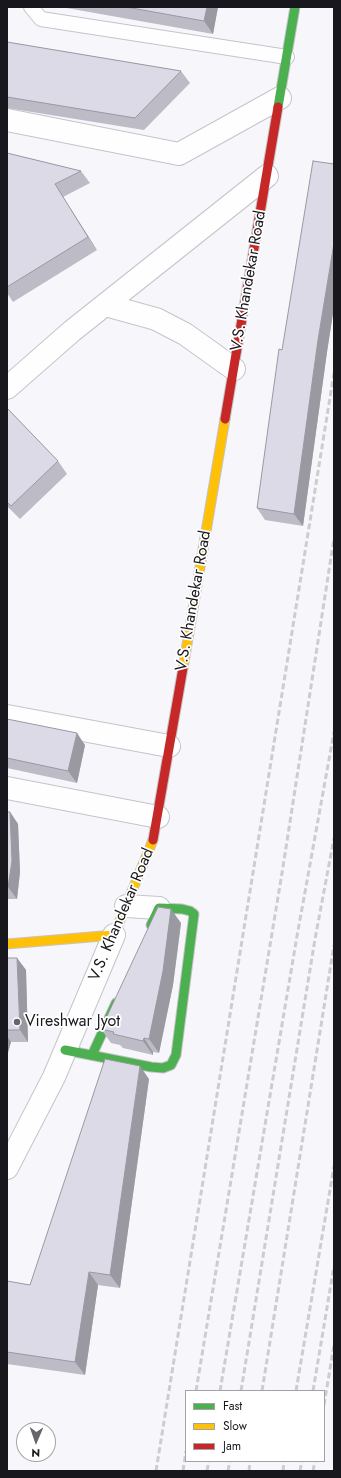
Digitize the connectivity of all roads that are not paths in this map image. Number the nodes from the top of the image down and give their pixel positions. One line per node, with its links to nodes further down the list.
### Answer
1 (31, 7): 3 (lane)
2 (295, 7): 3 (street, V.S. Khandekar Road)
3 (287, 58): 4 (street, V.S. Khandekar Road)
4 (280, 98): 5 (street); 6 (street, V.S. Khandekar Road)
5 (7, 120)
6 (266, 176): 7 (street); 8 (street, V.S. Khandekar Road)
7 (105, 305): 8 (street); 9 (street)
8 (234, 369): 11 (street, V.S. Khandekar Road)
9 (7, 388)
10 (7, 716): 11 (street)
11 (169, 746): 13 (street, V.S. Khandekar Road)
12 (7, 788): 13 (street)
13 (158, 817): 14 (street, V.S. Khandekar Road)
14 (126, 906): 15 (street); 16 (street, V.S. Khandekar Road)
15 (159, 908): 17 (street); 21 (street)
16 (114, 935): 18 (street); 20 (street, V.S. Khandekar Road)
17 (146, 936)
18 (7, 944)
19 (121, 992): 21 (street)
20 (65, 1050): 21 (street); 22 (street, V.S. Khandekar Road)
21 (92, 1055)
22 (7, 1168)

